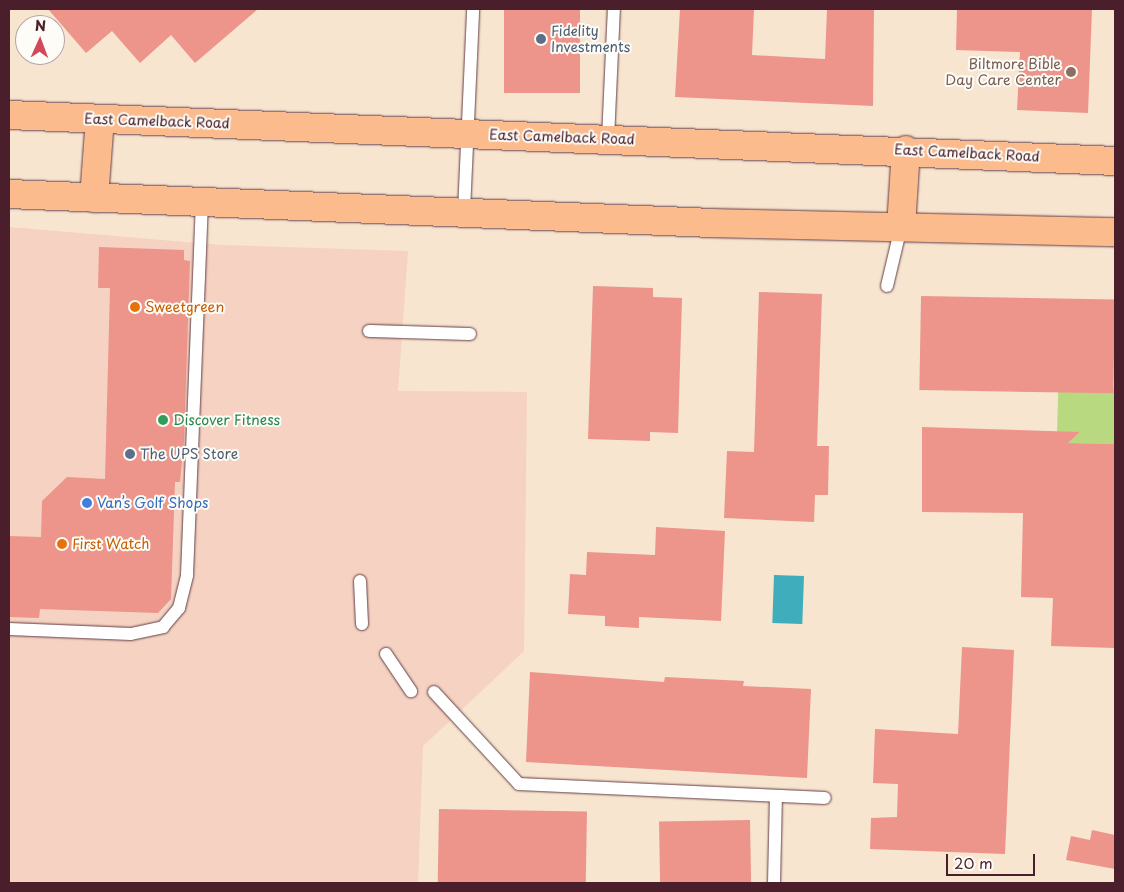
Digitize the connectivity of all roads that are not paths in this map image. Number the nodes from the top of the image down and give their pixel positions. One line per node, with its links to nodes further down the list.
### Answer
1 (473, 9): 5 (lane)
2 (614, 9): 6 (lane)
3 (9, 115): 4 (main road, East Camelback Road)
4 (100, 119): 5 (main road, East Camelback Road); 10 (main road)
5 (466, 133): 6 (main road, East Camelback Road); 12 (lane)
6 (608, 139): 7 (main road, East Camelback Road)
7 (906, 150): 8 (main road, East Camelback Road); 13 (main road)
8 (1115, 160)
9 (9, 194): 10 (main road)
10 (94, 198): 11 (main road)
11 (202, 202): 12 (main road); 20 (lane)
12 (464, 211): 13 (main road)
13 (901, 227): 14 (main road); 15 (lane)
14 (1115, 232)
15 (887, 286)
16 (369, 330): 17 (lane)
17 (470, 334)
18 (360, 581): 19 (lane)
19 (362, 624)
20 (9, 629)
21 (386, 654): 22 (lane)
22 (411, 691)
23 (434, 692): 24 (lane)
24 (776, 797): 25 (lane); 26 (lane)
25 (825, 798)
26 (774, 883)

